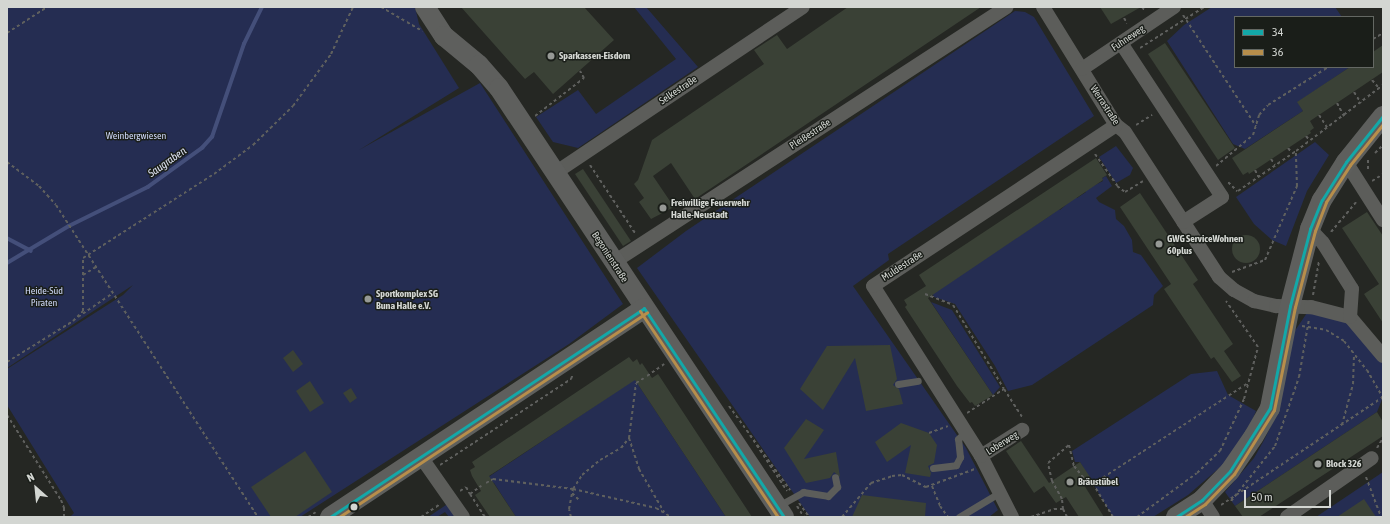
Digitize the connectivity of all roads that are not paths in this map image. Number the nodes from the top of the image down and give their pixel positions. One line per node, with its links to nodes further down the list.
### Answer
1 (425, 7): 12 (street, Begonienstraße)
2 (803, 7): 12 (street, Selkestraße)
3 (1007, 7): 16 (street, Pleißestraße)
4 (1042, 7): 7 (street, Werrastraße)
5 (1178, 10): 6 (street, Fuhneweg)
6 (1121, 43): 7 (street, Fuhneweg); 14 (street)
7 (1082, 68): 9 (street, Werrastraße)
8 (1383, 116): 10 (street)
9 (1120, 128): 14 (street, Werrastraße); 23 (street, Muldestraße)
10 (1378, 135): 11 (street)
11 (1346, 162): 13 (street); 15 (street)
12 (554, 173): 16 (street, Begonienstraße)
13 (1383, 220)
14 (1183, 222): 17 (street, Werrastraße)
15 (1316, 236): 17 (street); 19 (street)
16 (614, 262): 18 (street, Begonienstraße)
17 (1290, 306): 19 (street, Werrastraße); 31 (street)
18 (644, 308): 26 (street); 32 (street, Begonienstraße)
19 (1350, 317): 20 (street)
20 (1383, 356)
21 (918, 381): 22 (lane)
22 (898, 384)
23 (964, 419): 27 (street, Muldestraße); 28 (lane)
24 (1020, 426): 27 (street, Loberweg)
25 (1371, 456): 38 (street)
26 (424, 462): 33 (street); 34 (street)
27 (980, 462): 30 (street, Muldestraße)
28 (933, 468)
29 (835, 477): 32 (lane)
30 (999, 493): 35 (lane); 36 (street, Muldestraße)
31 (1208, 509): 37 (street)
32 (780, 512)
33 (330, 517)
34 (463, 517)
35 (959, 517)
36 (1012, 517)
37 (1176, 517)
38 (1288, 517)

